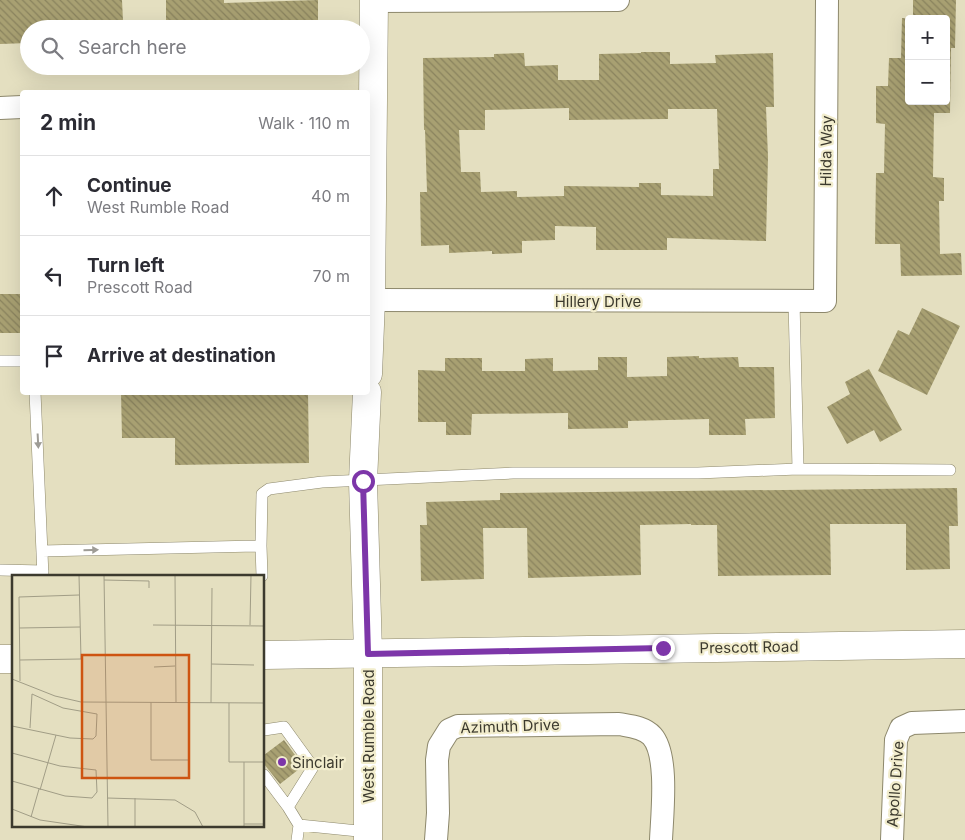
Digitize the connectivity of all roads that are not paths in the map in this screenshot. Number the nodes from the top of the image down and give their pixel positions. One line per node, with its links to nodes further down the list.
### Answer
1 (618, 0): 3 (street)
2 (828, 0): 9 (street, Hilda Way)
3 (374, 1): 4 (street)
4 (370, 102): 7 (street)
5 (20, 107): 6 (street)
6 (0, 108)
7 (370, 300): 8 (street, Hillery Drive)
8 (794, 301): 9 (street, Hillery Drive); 14 (lane)
9 (825, 301)
10 (20, 361): 11 (lane)
11 (0, 362)
12 (35, 395): 18 (lane, one-way to 18)
13 (367, 395): 16 (street, West Rumble Road)
14 (798, 469): 15 (lane); 16 (lane)
15 (950, 470)
16 (363, 481): 17 (lane); 23 (street, West Rumble Road)
17 (261, 546): 18 (lane, one-way to 17); 21 (lane)
18 (42, 551): 20 (lane)
19 (0, 570): 20 (lane)
20 (43, 574)
21 (262, 575)
22 (965, 644): 23 (street, Prescott Road)
23 (368, 654): 24 (street, Prescott Road); 30 (street, West Rumble Road)
24 (265, 655)
25 (965, 721): 34 (street, Apollo Drive)
26 (265, 730): 28 (lane)
27 (265, 776): 28 (lane)
28 (288, 807): 29 (lane)
29 (299, 825): 30 (lane); 31 (lane)
30 (368, 836)
31 (297, 840)
32 (436, 840): 33 (street, Azimuth Drive)
33 (661, 840)
34 (892, 840)

